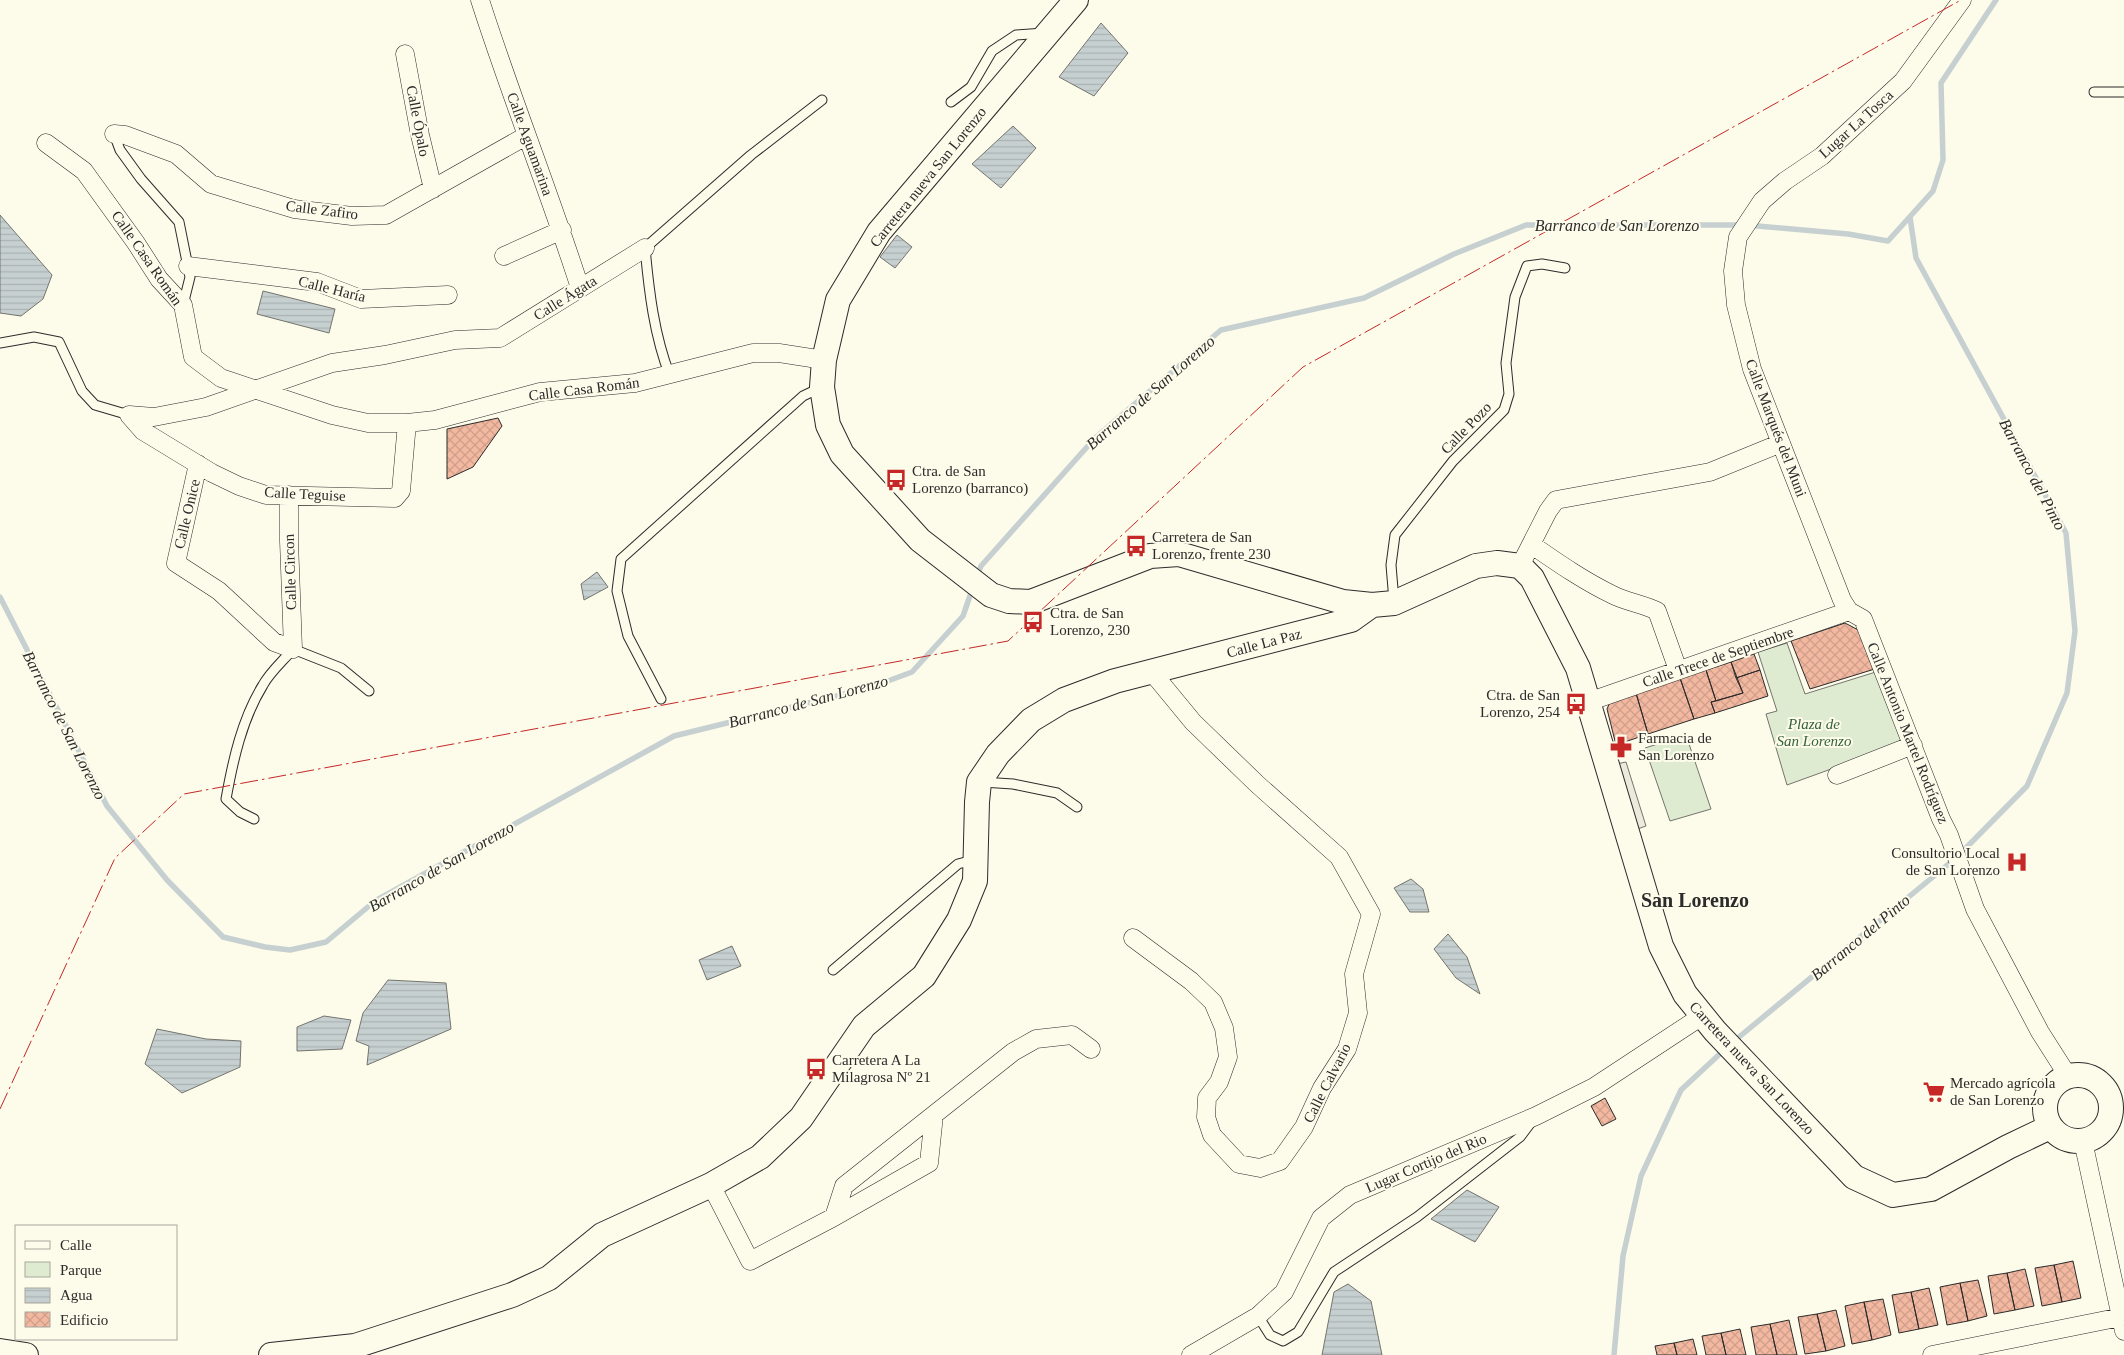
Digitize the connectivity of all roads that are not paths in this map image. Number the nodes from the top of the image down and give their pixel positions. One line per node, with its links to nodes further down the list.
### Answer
1 (480, 0): 11 (street, Calle Aguamarina)
2 (1076, 0): 4 (street, Carretera nueva San Lorenzo)
3 (1962, 0): 15 (street, Lugar La Tosca)
4 (1049, 33): 9 (lane); 24 (street, Carretera nueva San Lorenzo)
5 (405, 54): 13 (street, Calle Ópalo)
6 (2094, 92): 7 (lane)
7 (2124, 92)
8 (822, 100): 16 (lane, Calle Ágata)
9 (950, 102)
10 (114, 134): 13 (street, Calle Zafiro); 18 (lane)
11 (526, 136): 13 (street, Calle Zafiro); 14 (street, Calle Aguamarina)
12 (46, 143): 22 (street, Calle Casa Román)
13 (433, 188)
14 (562, 230): 17 (street); 20 (street, Calle Aguamarina)
15 (1738, 237): 30 (street, Calle Marqués del Muni)
16 (644, 248): 20 (street, Calle Ágata); 25 (lane)
17 (504, 256)
18 (188, 266): 21 (street, Calle Haría); 22 (lane)
19 (1565, 268): 35 (lane, Calle Pozo)
20 (580, 288): 27 (street, Calle Ágata)
21 (448, 295)
22 (183, 305): 27 (street, Calle Casa Román)
23 (0, 344): 28 (lane)
24 (824, 360): 25 (street, Calle Casa Román); 26 (street, Carretera nueva San Lorenzo)
25 (670, 376): 29 (street, Calle Casa Román)
26 (822, 387): 35 (street, Carretera nueva San Lorenzo); 41 (lane)
27 (258, 390): 28 (street); 29 (street, Calle Casa Román)
28 (130, 415): 31 (street, Calle Teguise)
29 (407, 423): 32 (street, Calle Teguise)
30 (1781, 443): 33 (street); 36 (street, Calle Marqués del Muni)
31 (198, 464): 32 (street, Calle Teguise); 37 (street, Calle Onice)
32 (289, 495): 37 (street, Calle Circon)
33 (1532, 545): 34 (street); 38 (street)
34 (1520, 566): 35 (street); 42 (street, Carretera nueva San Lorenzo)
35 (1383, 604): 39 (street, Calle La Paz)
36 (1849, 611): 38 (street, Calle Trece de Septiembre); 43 (street, Calle Antonio Martel Rodríguez)
37 (293, 650): 40 (lane); 47 (lane)
38 (1678, 670): 42 (street, Calle Trece de Septiembre)
39 (1151, 671): 45 (street, Calle La Paz); 49 (street, Calle Calvario)
40 (369, 691)
41 (661, 699)
42 (1588, 702): 51 (street, Carretera nueva San Lorenzo)
43 (1913, 744): 44 (street); 53 (street, Calle Antonio Martel Rodríguez)
44 (1837, 775)
45 (980, 782): 46 (lane); 48 (street)
46 (1077, 807)
47 (254, 819)
48 (976, 859): 50 (lane); 59 (street)
49 (1133, 938)
50 (833, 970)
51 (1702, 1016): 56 (street, Lugar Cortijo del Rio); 57 (street, Carretera nueva San Lorenzo)
52 (1091, 1049): 55 (street)
53 (2068, 1076): 54 (street); 57 (street)
54 (2117, 1092): 58 (street)
55 (934, 1114): 60 (street); 60 (street)
56 (1536, 1116): 61 (street, Lugar Cortijo del Rio); 61 (lane)
57 (2050, 1127): 58 (street)
58 (2084, 1142): 62 (street)
59 (711, 1185): 60 (street); 63 (street)
60 (834, 1217)
61 (1258, 1316): 67 (street, Lugar Cortijo del Rio)
62 (2123, 1324): 68 (street)
63 (356, 1350): 66 (street)
64 (0, 1351): 65 (street)
65 (26, 1355)
66 (271, 1355)
67 (1191, 1355)
68 (1932, 1355)

